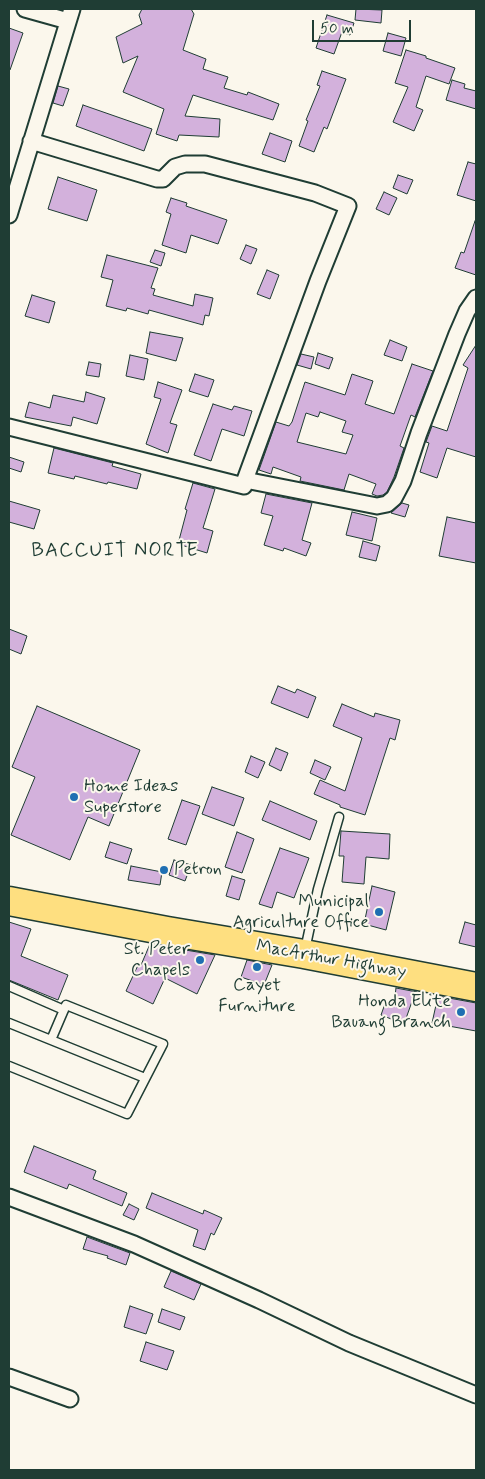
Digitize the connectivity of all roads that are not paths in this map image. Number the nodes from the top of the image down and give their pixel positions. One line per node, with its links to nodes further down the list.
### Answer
1 (25, 9): 2 (street)
2 (70, 15): 3 (street)
3 (30, 141): 4 (street); 7 (street)
4 (9, 215)
5 (476, 298): 7 (street)
6 (9, 427): 7 (street)
7 (245, 480)
8 (339, 817): 10 (lane)
9 (9, 901): 10 (highway, MacArthur Highway)
10 (304, 954): 12 (highway, MacArthur Highway)
11 (9, 986): 13 (lane)
12 (476, 987)
13 (64, 1010): 15 (lane); 17 (lane)
14 (9, 1023): 15 (lane)
15 (51, 1040): 17 (lane)
16 (9, 1066): 17 (lane)
17 (145, 1078)
18 (9, 1197): 20 (street)
19 (9, 1377): 21 (street)
20 (476, 1395)
21 (70, 1399)

